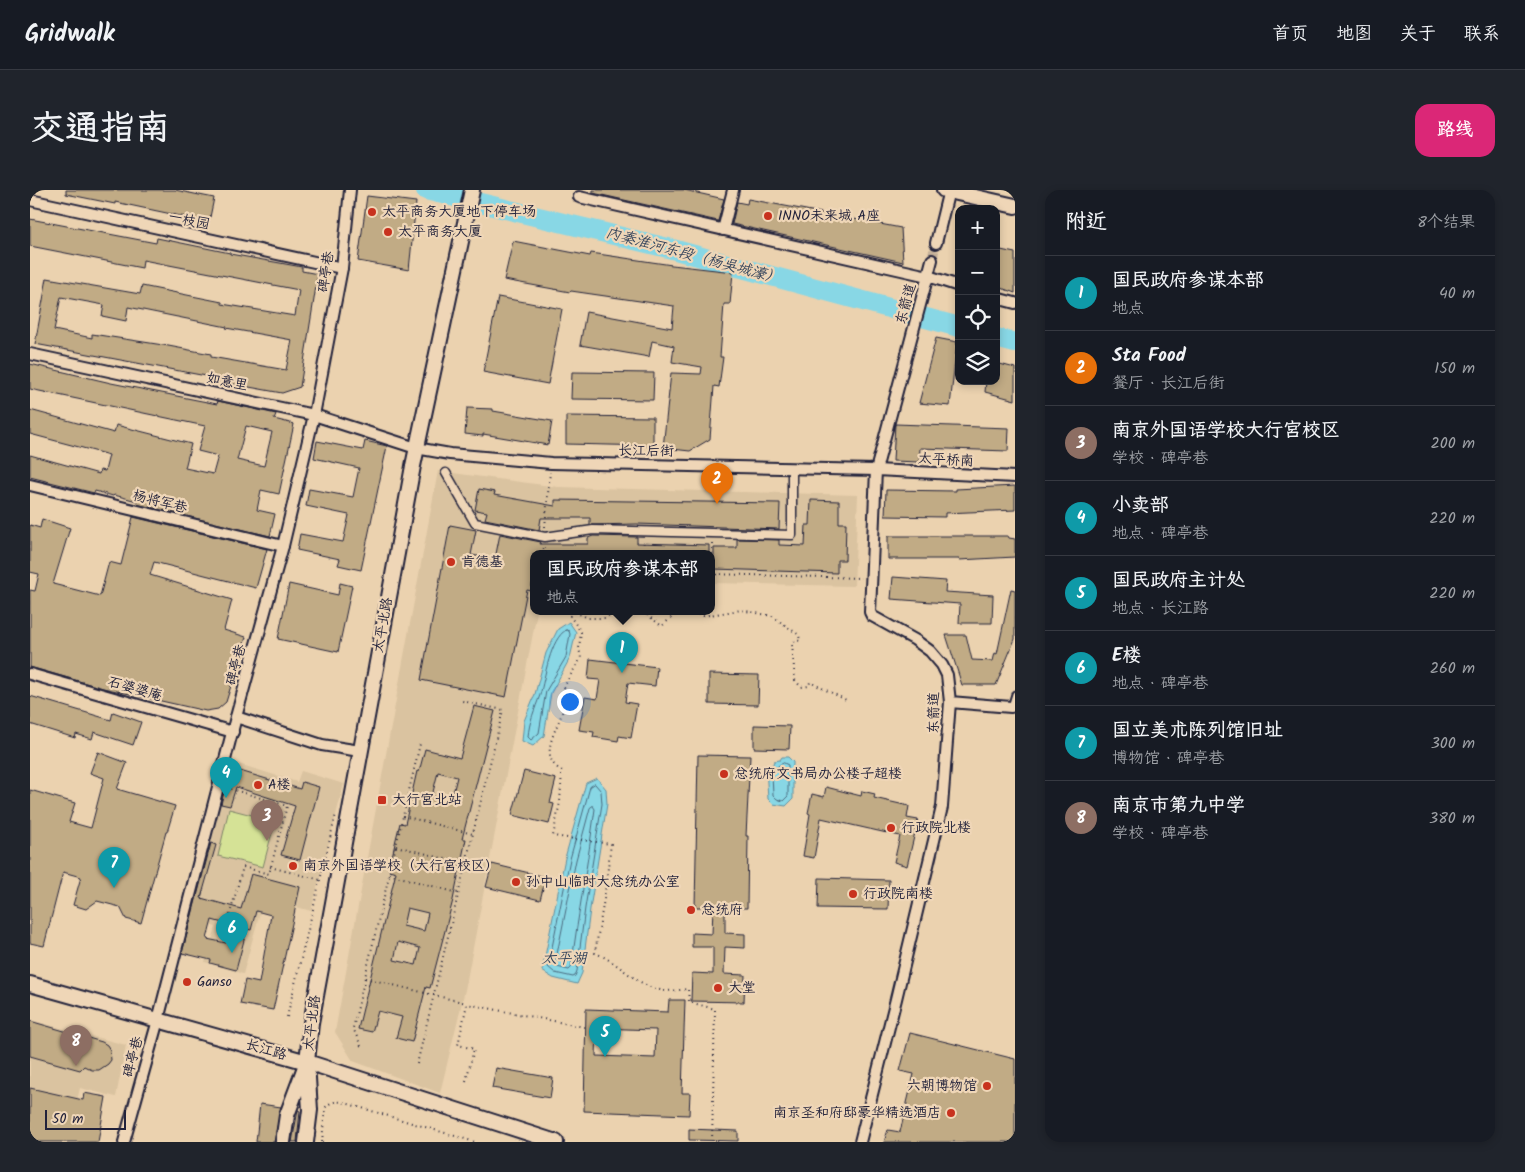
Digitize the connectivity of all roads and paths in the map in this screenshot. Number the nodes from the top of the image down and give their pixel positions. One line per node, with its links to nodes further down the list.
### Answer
1 (350, 190): 11 (street, 碑亭巷)
2 (472, 190): 18 (main road, 太平北路)
3 (733, 190): 8 (street)
4 (947, 190): 7 (main road); 9 (street)
5 (579, 197): 8 (street)
6 (30, 200): 11 (street, 一枝园)
7 (1015, 206)
8 (723, 230): 12 (street)
9 (936, 243)
10 (932, 260): 12 (street, 东箭道)
11 (342, 268): 17 (street, 碑亭巷)
12 (928, 276): 13 (street); 21 (street, 东箭道)
13 (955, 285)
14 (1000, 299): 15 (street)
15 (1015, 303)
16 (30, 354): 17 (street, 如意里)
17 (314, 415): 18 (street, 如意里); 28 (street, 碑亭巷)
18 (416, 448): 19 (street, 长江后街); 49 (main road, 太平北路)
19 (551, 463): 20 (street, 长江后街); 27 (path)
20 (792, 468): 21 (street, 长江后街); 26 (street)
21 (876, 470): 23 (street, 太平桥南); 33 (street, 东箭道)
22 (446, 473): 27 (street)
23 (1015, 477)
24 (30, 485): 28 (street, 杨将军巷)
25 (644, 532): 26 (street); 27 (street); 30 (path)
26 (713, 533): 31 (path)
27 (545, 537): 29 (path)
28 (283, 546): 46 (street, 碑亭巷)
29 (543, 550)
30 (643, 550)
31 (712, 550)
32 (715, 574): 33 (path)
33 (870, 578): 44 (street, 东箭道)
34 (715, 614): 43 (path)
35 (571, 615): 78 (path)
36 (581, 615): 37 (path)
37 (610, 615)
38 (647, 615): 39 (path)
39 (675, 615)
40 (30, 674): 47 (street, 石婆婆庵)
41 (1015, 694): 45 (lane)
42 (462, 700): 53 (path)
43 (848, 701)
44 (950, 702): 45 (street); 79 (street, 东箭道)
45 (1011, 707)
46 (236, 717): 47 (street, 碑亭巷); 49 (street)
47 (233, 732): 66 (street, 碑亭巷)
48 (420, 744): 52 (path)
49 (360, 751): 69 (main road, 太平北路)
50 (223, 787): 56 (path)
51 (337, 807): 58 (path)
52 (403, 816): 53 (path); 54 (path)
53 (473, 834): 55 (path)
54 (396, 846): 55 (path); 57 (path)
55 (465, 864): 59 (path)
56 (270, 867): 58 (path); 60 (path)
57 (389, 874): 59 (path); 61 (path)
58 (320, 880): 65 (path)
59 (458, 893): 63 (path)
60 (223, 939)
61 (364, 978): 63 (path); 68 (path)
62 (30, 984): 66 (main road, 长江路)
63 (433, 996): 64 (path); 70 (path)
64 (467, 1004): 67 (path); 71 (path)
65 (287, 1017)
66 (158, 1020): 69 (main road, 长江路); 72 (street, 碑亭巷)
67 (584, 1027)
68 (361, 1046)
69 (308, 1062): 73 (main road, 太平北路); 74 (main road, 太平北路); 77 (main road, 长江路)
70 (416, 1064)
71 (466, 1081)
72 (124, 1142)
73 (284, 1142)
74 (306, 1142)
75 (322, 1142): 76 (path)
76 (475, 1142)
77 (556, 1142)
78 (712, 1142)
79 (860, 1142)

